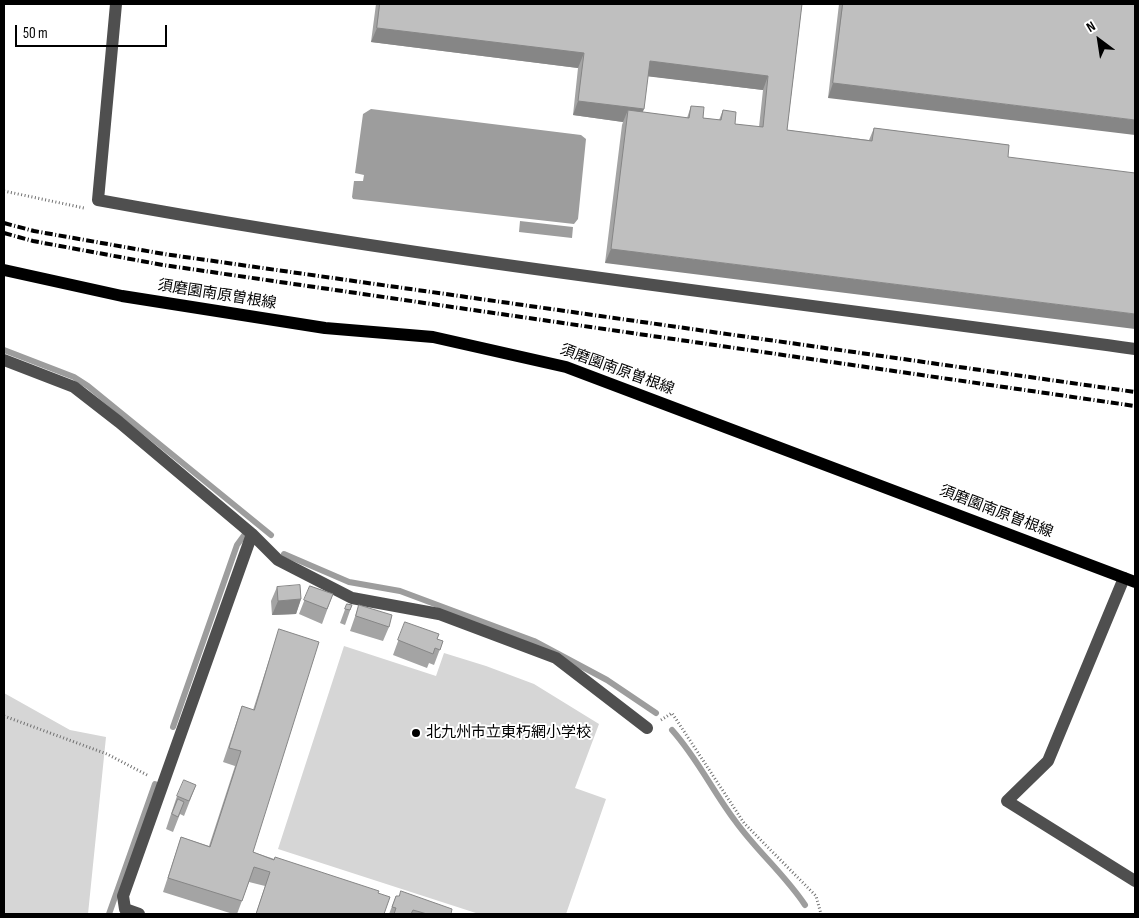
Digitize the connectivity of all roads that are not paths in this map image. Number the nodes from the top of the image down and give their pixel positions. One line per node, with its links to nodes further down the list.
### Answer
1 (116, 4): 3 (street)
2 (4, 270): 6 (main road, 須磨園南原曽根線)
3 (1135, 349)
4 (4, 360): 5 (street)
5 (252, 534): 7 (street); 9 (street)
6 (1129, 580): 8 (street)
7 (647, 728)
8 (1135, 881)
9 (140, 914)

